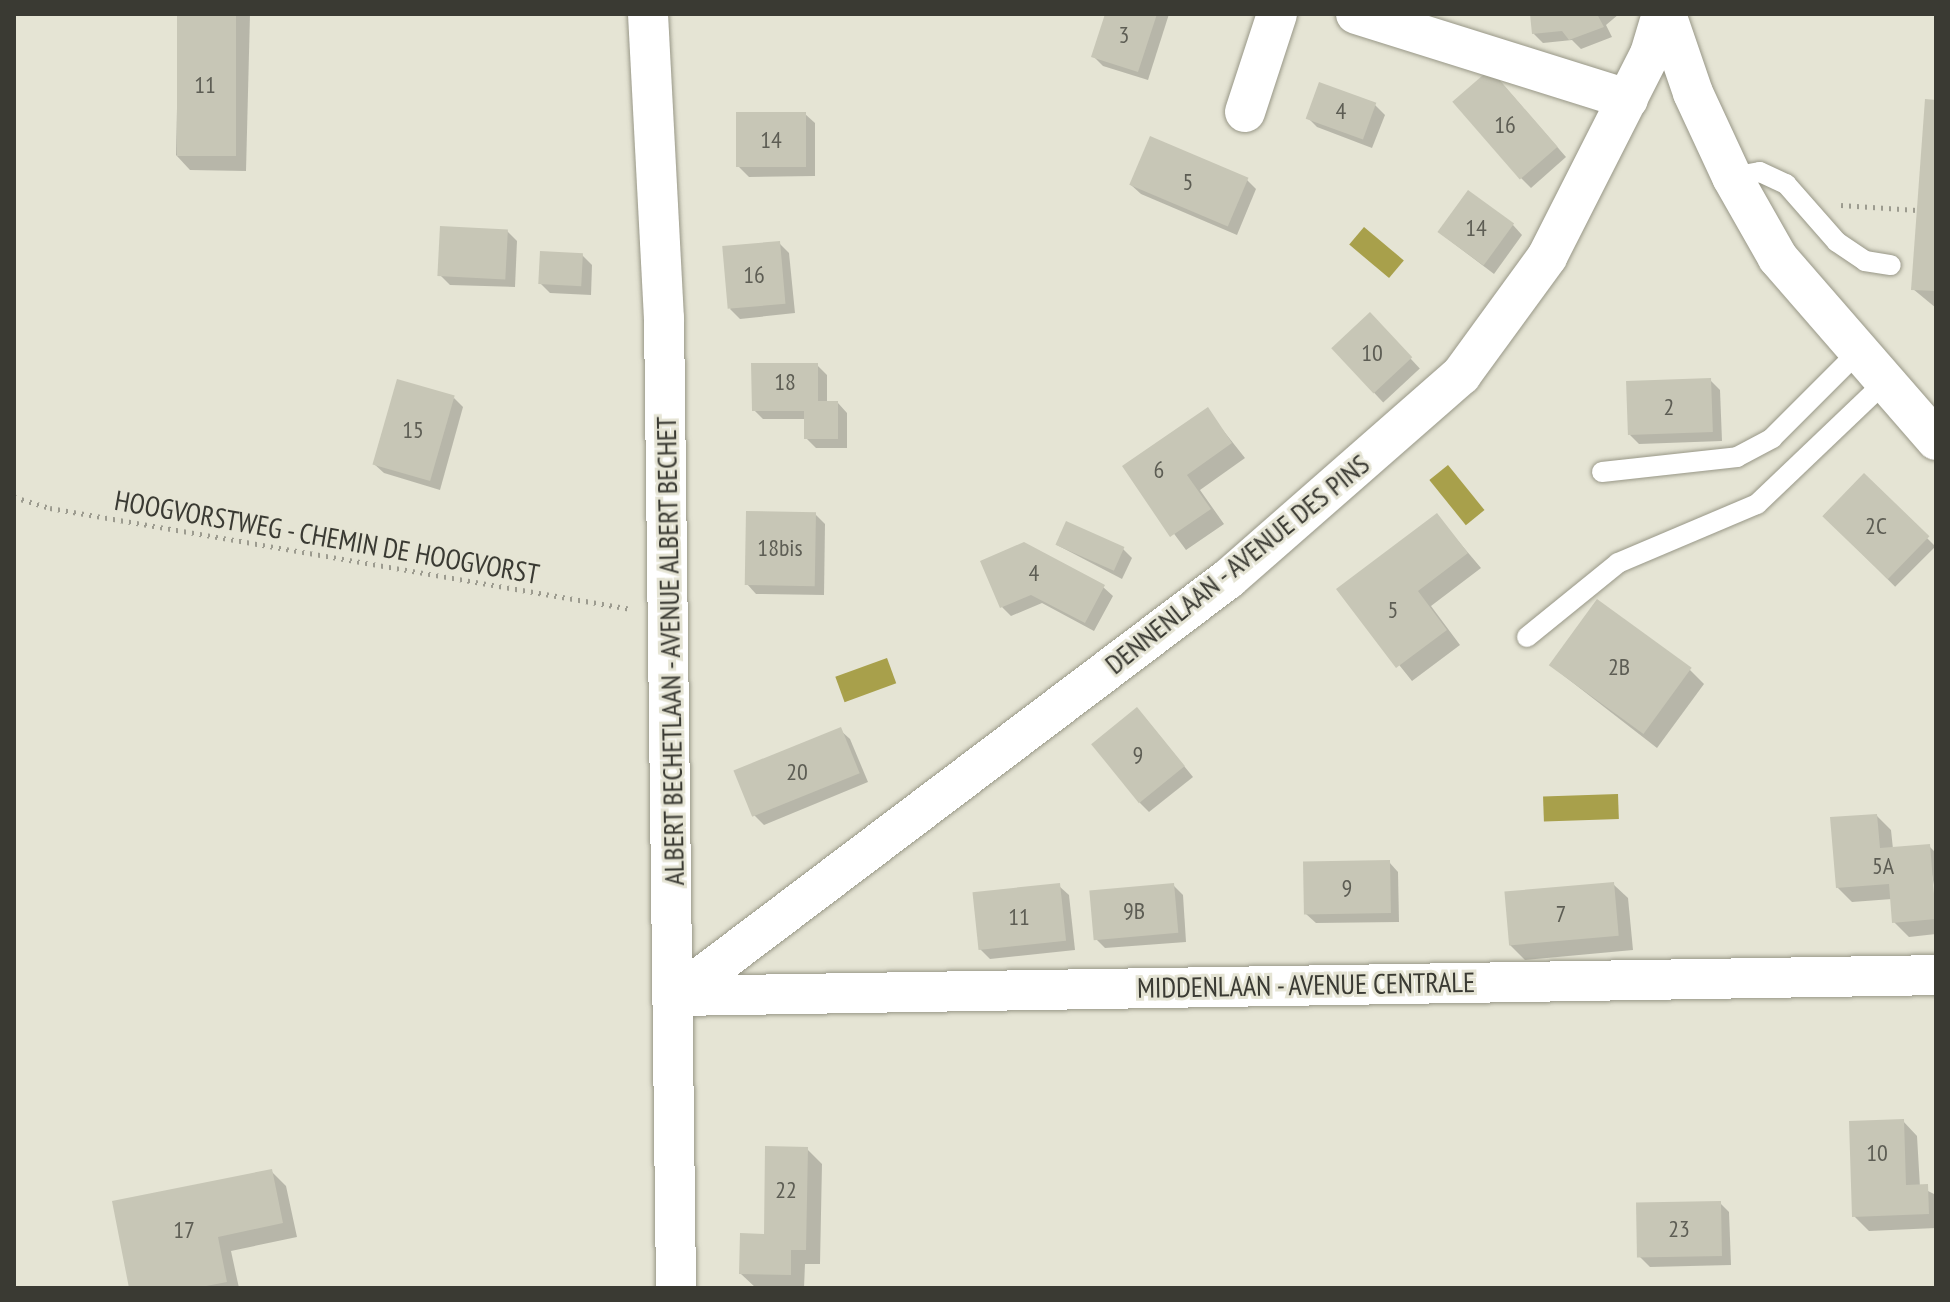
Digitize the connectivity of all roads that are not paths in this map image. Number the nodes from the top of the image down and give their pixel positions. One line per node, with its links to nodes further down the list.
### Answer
1 (648, 14): 15 (street, ALBERT BECHETLAAN - AVENUE ALBERT BECHET)
2 (1277, 14): 6 (street)
3 (1356, 14): 5 (street)
4 (1664, 14): 5 (street, DENNENLAAN - AVENUE DES PINS); 7 (street)
5 (1628, 99): 15 (street, DENNENLAAN - AVENUE DES PINS)
6 (1245, 112)
7 (1732, 177): 8 (lane); 9 (street)
8 (1891, 265)
9 (1857, 353): 10 (street); 12 (lane)
10 (1883, 384): 11 (street); 13 (lane)
11 (1936, 440)
12 (1602, 472)
13 (1527, 637)
14 (1936, 975): 15 (street, MIDDENLAAN - AVENUE CENTRALE)
15 (676, 996): 16 (street, ALBERT BECHETLAAN - AVENUE ALBERT BECHET)
16 (676, 1288)

